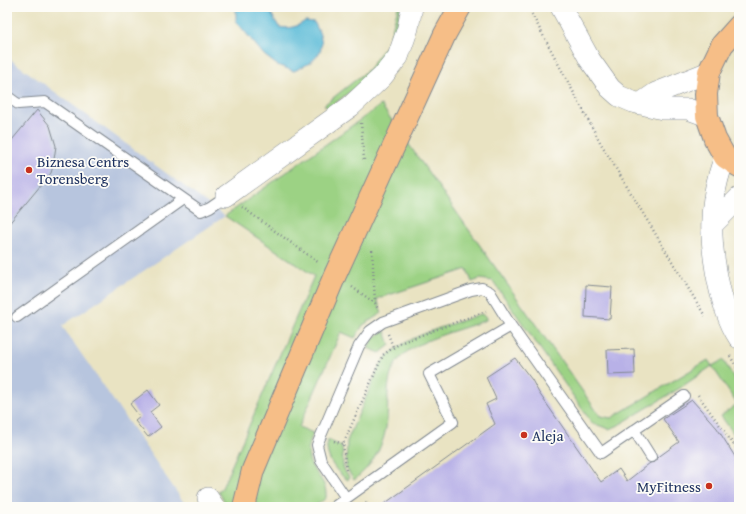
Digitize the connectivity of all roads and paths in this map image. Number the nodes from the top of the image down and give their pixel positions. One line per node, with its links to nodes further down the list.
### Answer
1 (412, 7): 8 (street)
2 (460, 7): 31 (highway)
3 (528, 7): 21 (path)
4 (561, 7): 9 (street)
5 (739, 26): 6 (highway)
6 (709, 72): 9 (street); 10 (highway)
7 (7, 96): 15 (lane)
8 (360, 99): 11 (path); 13 (street)
9 (640, 104): 10 (street)
10 (707, 116): 12 (highway)
11 (364, 161)
12 (732, 162): 16 (street)
13 (226, 196): 15 (lane)
14 (739, 198): 16 (street)
15 (183, 199): 20 (lane)
16 (713, 224): 23 (street)
17 (372, 250): 18 (path)
18 (375, 303)
19 (500, 306): 22 (lane); 29 (path); 30 (lane)
20 (17, 317)
21 (709, 321)
22 (511, 326): 26 (lane); 29 (lane)
23 (734, 346): 24 (path)
24 (739, 371)
25 (684, 396): 26 (lane); 27 (path)
26 (634, 430): 28 (lane)
27 (739, 452)
28 (651, 457)
29 (358, 490): 30 (lane); 33 (path)
30 (346, 498): 32 (lane)
31 (244, 507)
32 (334, 507)
33 (369, 507)

